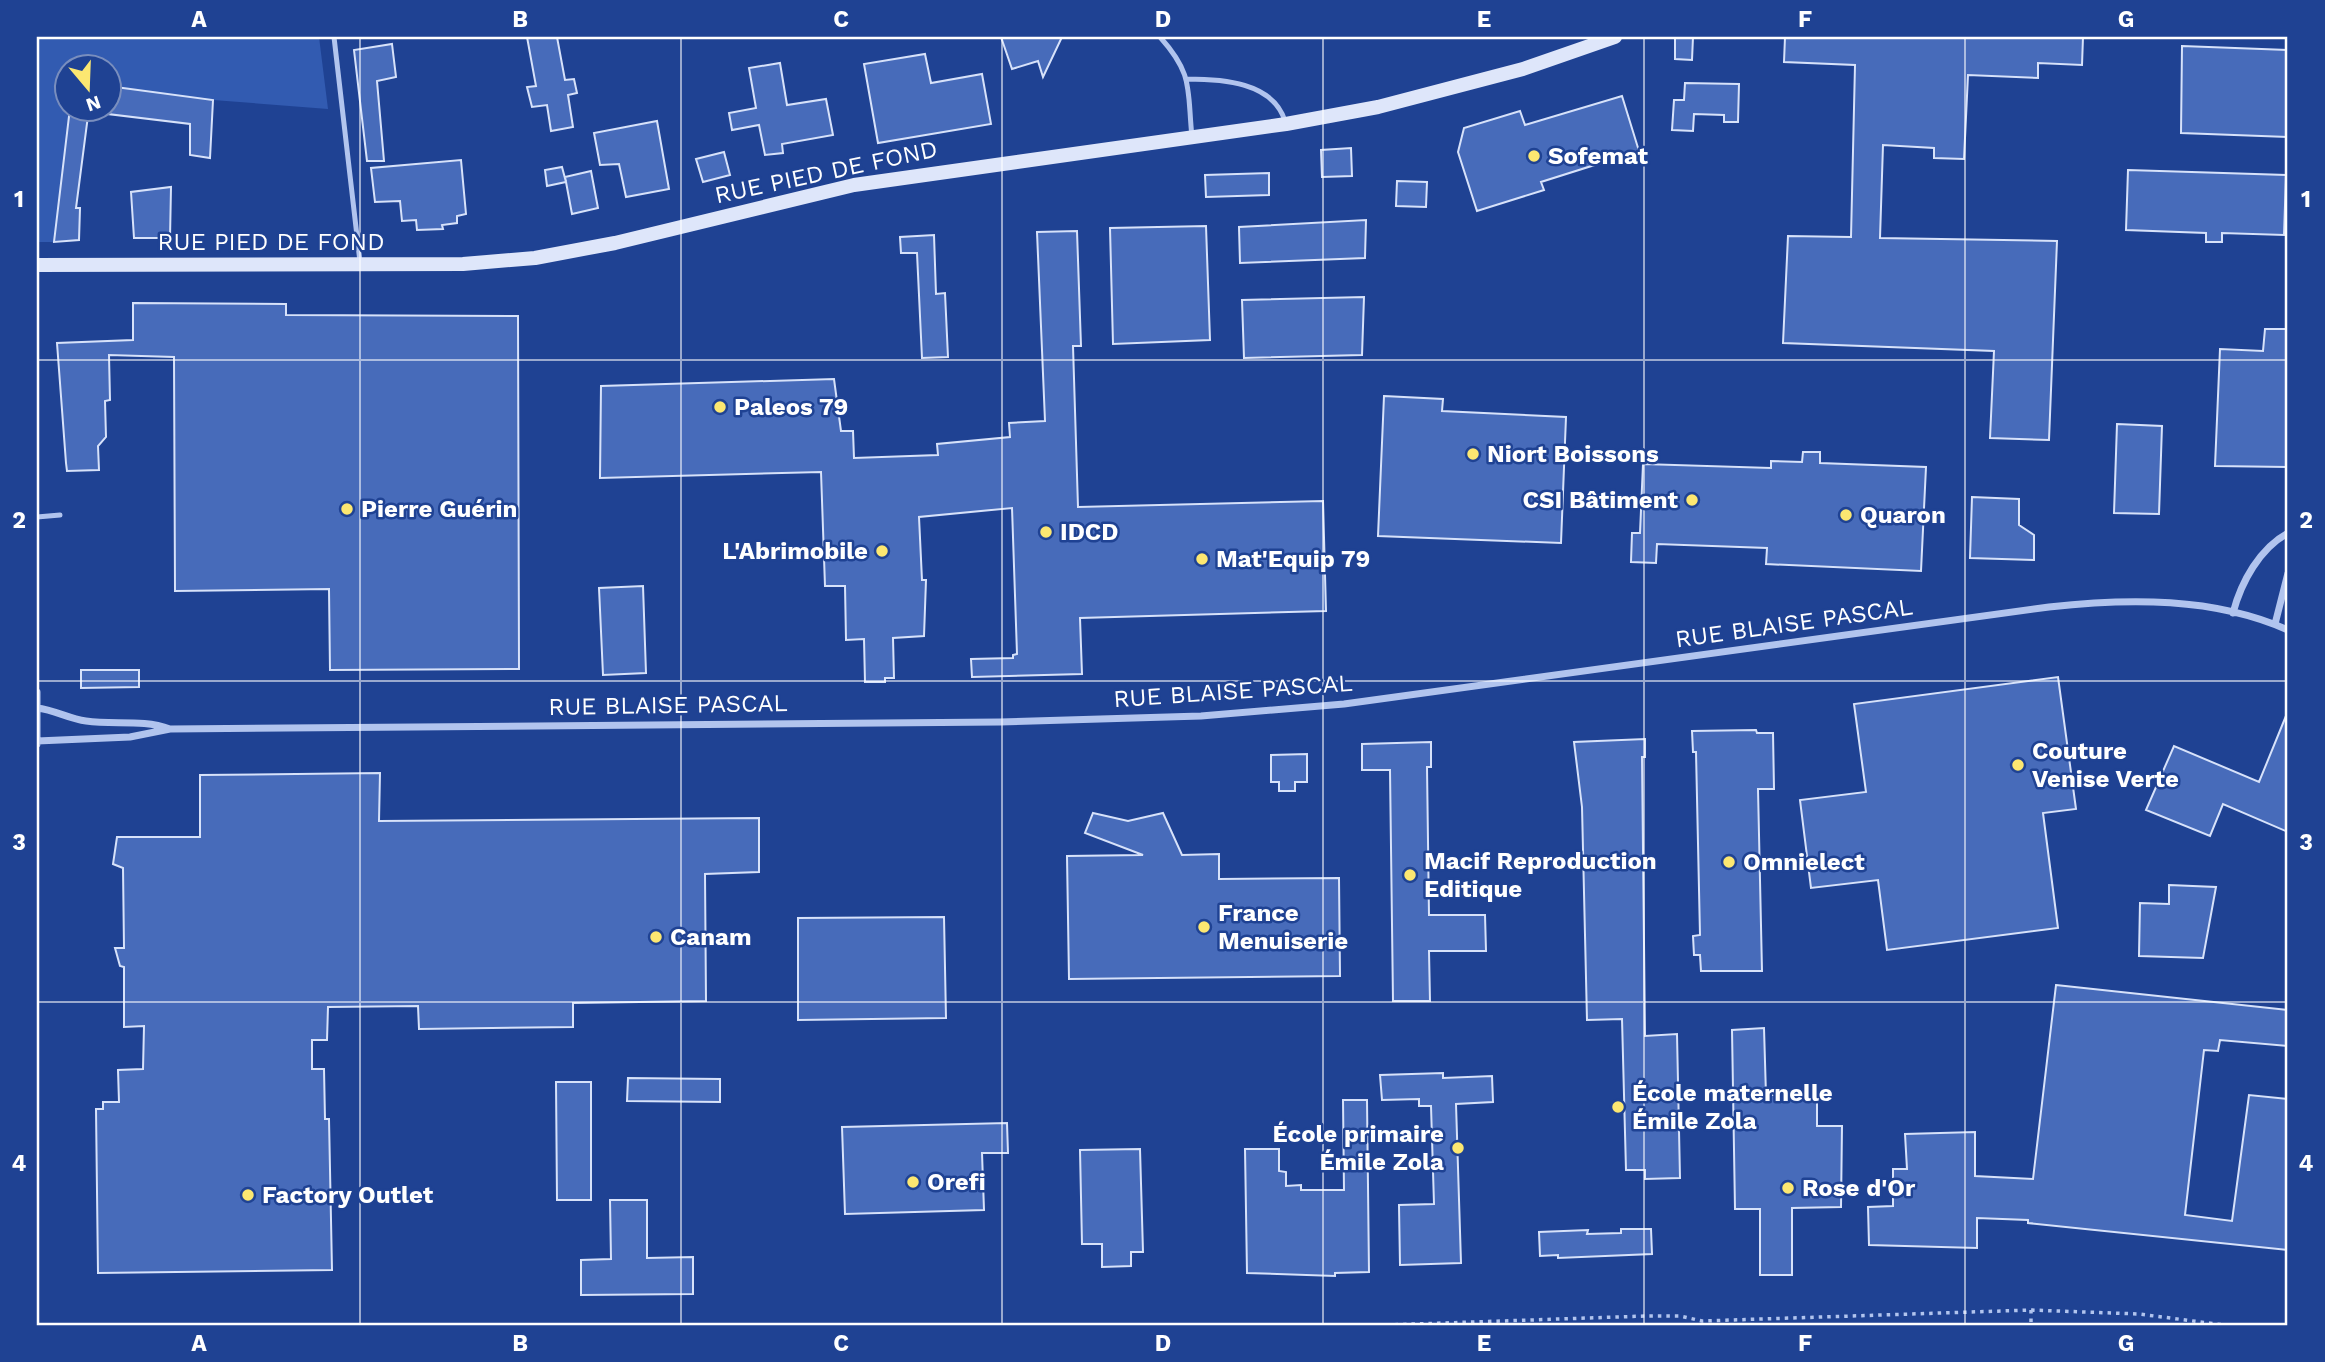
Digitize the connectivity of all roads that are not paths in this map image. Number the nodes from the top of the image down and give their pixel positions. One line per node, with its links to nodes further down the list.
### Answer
1 (334, 37): 8 (lane)
2 (1160, 37): 4 (lane)
3 (1615, 37): 5 (main road, RUE PIED DE FOND)
4 (1187, 79): 5 (lane); 6 (lane)
5 (1286, 124): 6 (main road, RUE PIED DE FOND)
6 (1192, 137): 8 (main road, RUE PIED DE FOND)
7 (37, 265): 8 (main road, RUE PIED DE FOND)
8 (360, 265)
9 (60, 515): 10 (lane)
10 (37, 517)
11 (2288, 533): 13 (street)
12 (2288, 573): 14 (street)
13 (2233, 613): 14 (street, RUE BLAISE PASCAL); 18 (street, RUE BLAISE PASCAL)
14 (2275, 624): 15 (street, RUE BLAISE PASCAL)
15 (2288, 630)
16 (37, 692): 17 (street)
17 (37, 708): 18 (street, RUE BLAISE PASCAL); 19 (street)
18 (170, 729): 19 (street, RUE BLAISE PASCAL)
19 (37, 743)

